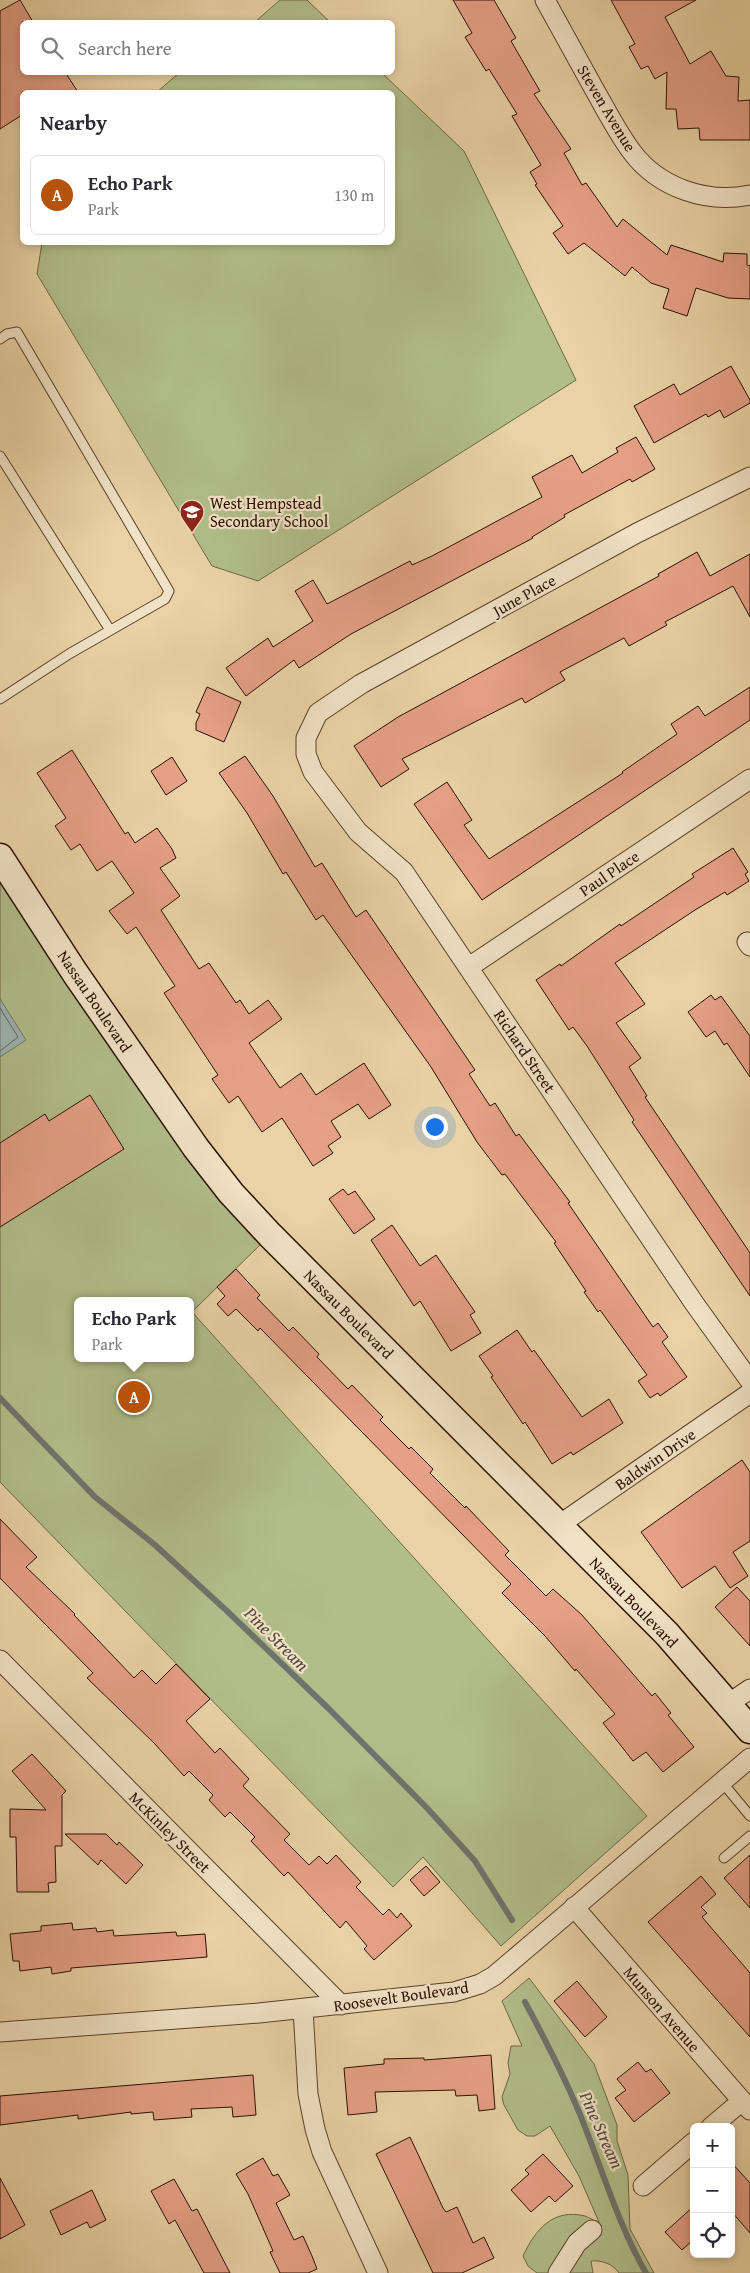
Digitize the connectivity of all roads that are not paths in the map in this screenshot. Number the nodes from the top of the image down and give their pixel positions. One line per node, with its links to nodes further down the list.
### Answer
1 (546, 0): 2 (street, Steven Avenue)
2 (750, 194)
3 (0, 339): 6 (lane)
4 (0, 456): 6 (lane)
5 (750, 476): 8 (street, June Place)
6 (110, 630): 7 (lane)
7 (0, 699)
8 (309, 727): 11 (street, Richard Street)
9 (750, 779): 11 (street, Paul Place)
10 (0, 857): 14 (main road, Nassau Boulevard)
11 (469, 967): 12 (street, Richard Street)
12 (750, 1381)
13 (750, 1392): 14 (street, Baldwin Drive)
14 (559, 1525): 17 (main road, Nassau Boulevard)
15 (0, 1660): 25 (street, McKinley Street)
16 (750, 1689): 17 (street)
17 (728, 1704): 18 (main road, Nassau Boulevard)
18 (750, 1730)
19 (750, 1758): 20 (street, Roosevelt Boulevard)
20 (722, 1782): 21 (lane); 24 (street, Roosevelt Boulevard)
21 (750, 1816)
22 (750, 1836): 23 (lane)
23 (724, 1858)
24 (574, 1907): 25 (street, Roosevelt Boulevard); 28 (street, Munson Avenue)
25 (341, 2005): 26 (street, Roosevelt Boulevard)
26 (303, 2009): 27 (street, Roosevelt Boulevard); 33 (street)
27 (0, 2032)
28 (746, 2106): 29 (street)
29 (718, 2123)
30 (690, 2145): 31 (street)
31 (643, 2186)
32 (592, 2230): 34 (street)
33 (378, 2273)
34 (558, 2273)

